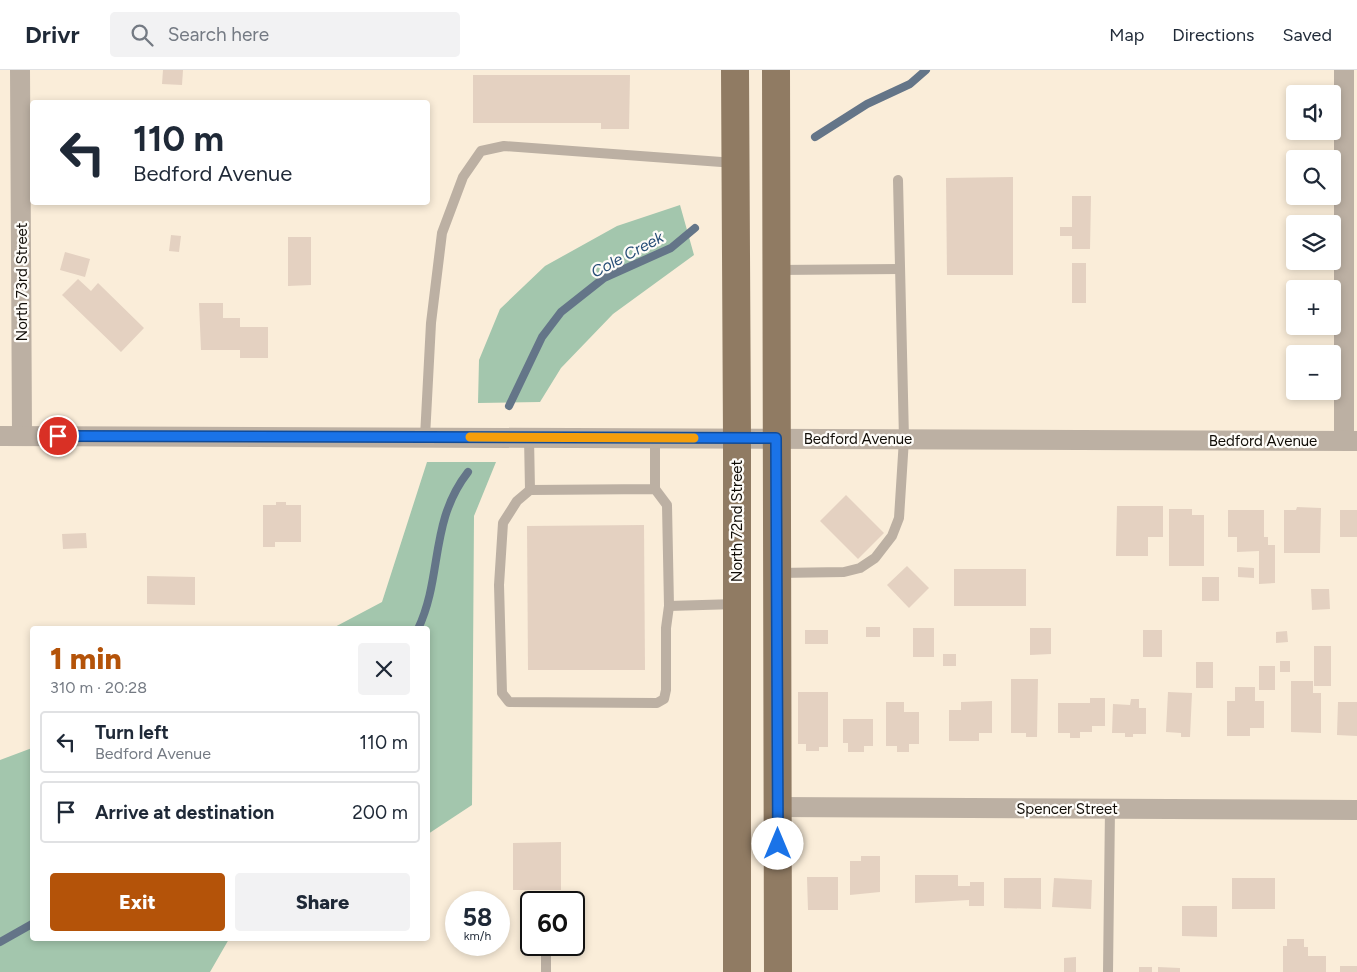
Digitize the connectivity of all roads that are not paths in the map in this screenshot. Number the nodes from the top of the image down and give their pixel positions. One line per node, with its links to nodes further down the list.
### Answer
1 (20, 70): 9 (street, North 73rd Street)
2 (735, 70): 5 (main road, North 72nd Street)
3 (776, 70): 8 (main road)
4 (1344, 70): 17 (street)
5 (736, 164): 11 (lane); 14 (main road, North 72nd Street)
6 (898, 180): 7 (lane)
7 (900, 269): 8 (lane); 16 (lane)
8 (776, 270): 15 (main road)
9 (22, 434): 10 (street, Bedford Avenue); 11 (street, Bedford Avenue)
10 (0, 436)
11 (426, 437): 12 (street, Bedford Avenue)
12 (530, 437): 13 (street, Bedford Avenue); 19 (lane)
13 (655, 438): 14 (street, Bedford Avenue); 18 (lane)
14 (737, 438): 15 (street, Bedford Avenue); 21 (main road, North 72nd Street)
15 (776, 438): 16 (street, Bedford Avenue); 20 (main road)
16 (904, 439): 17 (street, Bedford Avenue); 20 (lane)
17 (1351, 441)
18 (655, 489): 19 (lane); 22 (lane)
19 (530, 490): 22 (lane)
20 (776, 572): 23 (main road)
21 (737, 604): 22 (lane); 28 (main road, North 72nd Street)
22 (669, 606)
23 (777, 807): 24 (street, Spencer Street); 29 (main road)
24 (1110, 809): 25 (street, Spencer Street); 30 (lane)
25 (1357, 810)
26 (546, 956): 27 (lane)
27 (546, 972)
28 (737, 972)
29 (778, 972)
30 (1108, 972)

